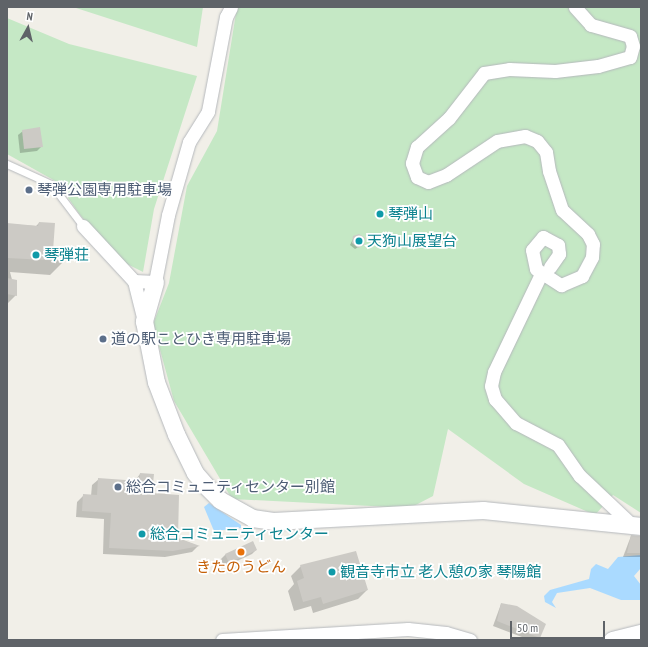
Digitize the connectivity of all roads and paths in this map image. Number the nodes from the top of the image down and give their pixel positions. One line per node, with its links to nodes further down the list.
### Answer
1 (231, 7): 8 (street)
2 (575, 7): 5 (street)
3 (7, 164): 4 (lane)
4 (83, 226): 7 (street)
5 (550, 267)
6 (539, 278): 10 (street)
7 (134, 281): 8 (street); 9 (street)
8 (155, 282): 9 (street)
9 (144, 321): 10 (street)
10 (636, 525)
11 (641, 633): 14 (street)
12 (222, 640): 13 (street)
13 (470, 640)
14 (612, 640)

